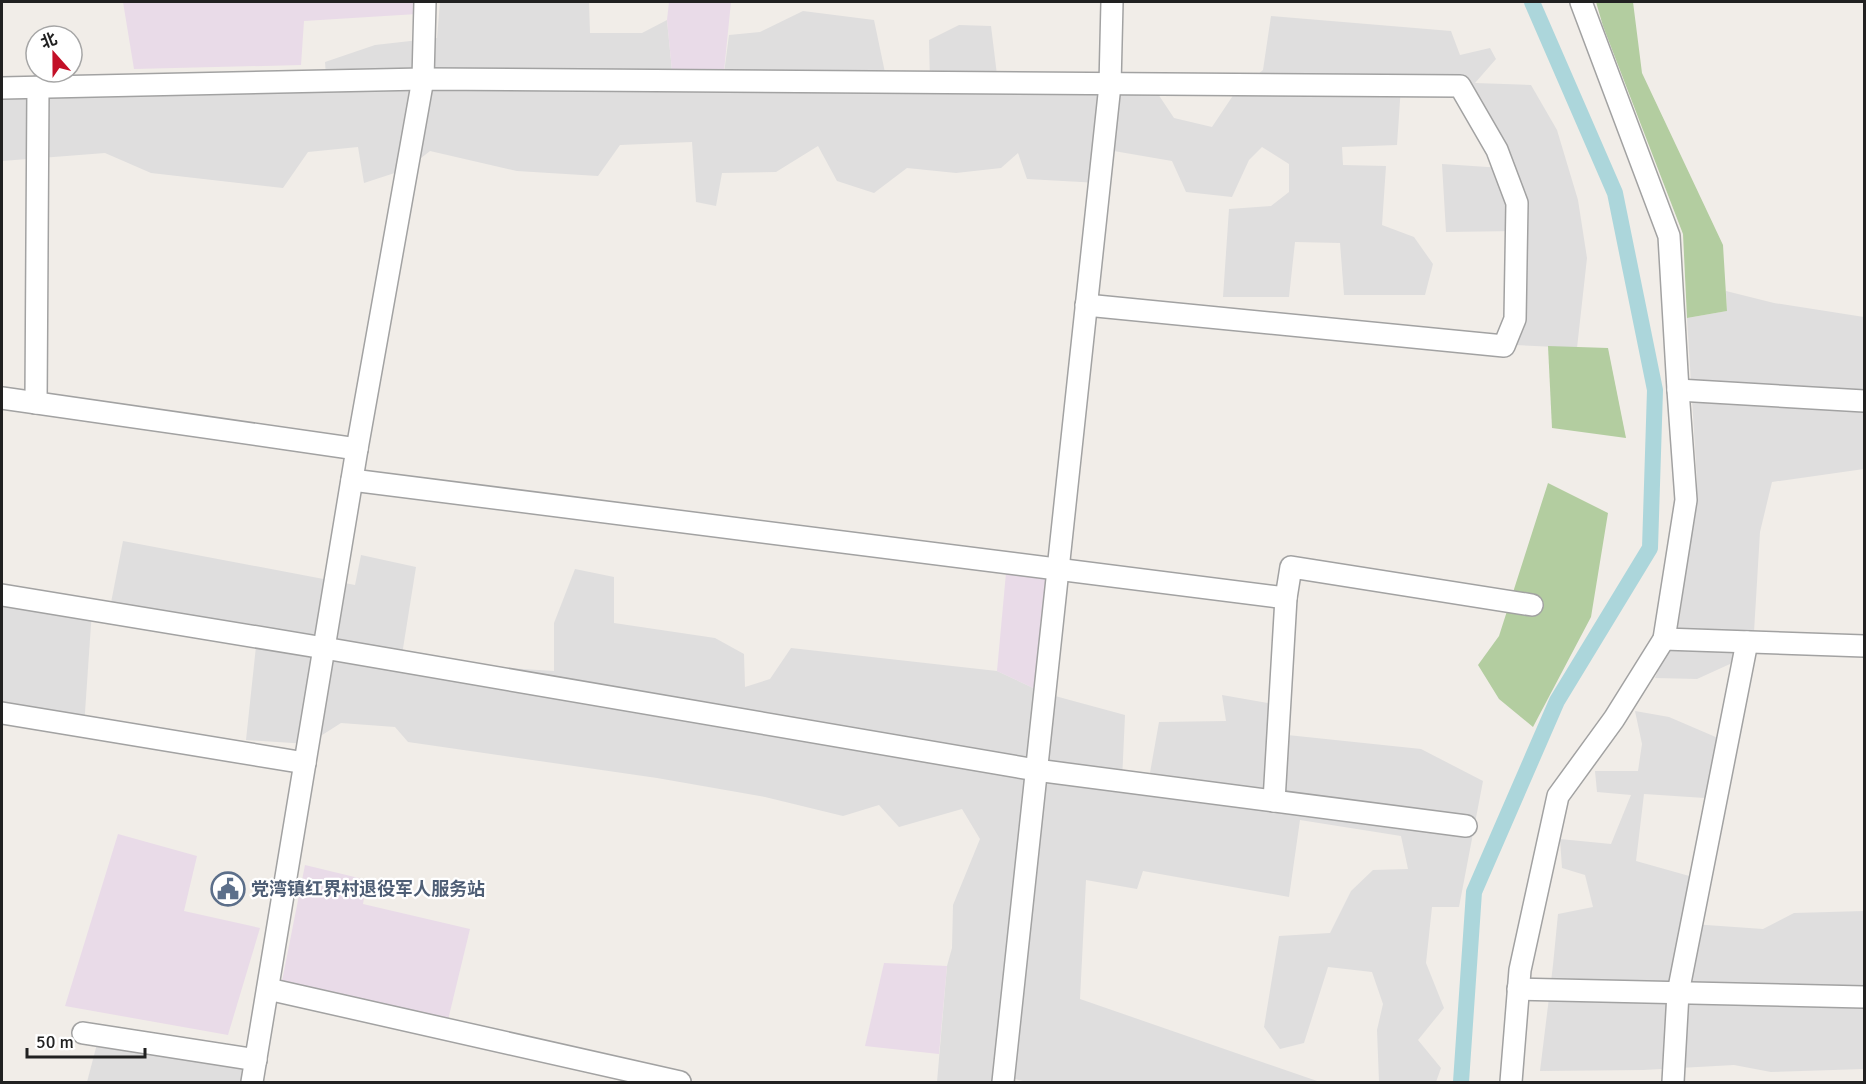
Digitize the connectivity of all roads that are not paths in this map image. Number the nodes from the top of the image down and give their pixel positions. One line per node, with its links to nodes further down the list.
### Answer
1 (425, 2): 4 (street)
2 (1113, 2): 5 (street)
3 (1581, 2): 9 (street)
4 (423, 79): 5 (street); 6 (street); 13 (street)
5 (1110, 85): 8 (street); 8 (street)
6 (38, 87): 7 (street); 12 (street)
7 (2, 88)
8 (1086, 305): 15 (street)
9 (1678, 390): 11 (street); 19 (street)
10 (2, 398): 12 (street)
11 (1864, 401)
12 (36, 403): 13 (street)
13 (357, 449): 14 (street)
14 (352, 480): 15 (street); 22 (street)
15 (1058, 568): 17 (street); 25 (street)
16 (2, 595): 22 (street)
17 (1286, 598): 18 (street); 26 (street)
18 (1532, 605)
19 (1664, 639): 20 (street); 29 (street)
20 (1747, 642): 21 (street); 30 (street)
21 (1864, 646)
22 (324, 648): 24 (street); 25 (street)
23 (2, 713): 24 (street)
24 (305, 763): 28 (street)
25 (1036, 770): 26 (street); 36 (street)
26 (1274, 801): 27 (street)
27 (1466, 826)
28 (268, 989): 33 (street); 35 (street)
29 (1518, 989): 30 (street); 37 (street)
30 (1678, 993): 31 (street); 38 (street)
31 (1864, 997)
32 (83, 1033): 33 (street)
33 (256, 1060): 34 (street)
34 (252, 1083)
35 (680, 1083)
36 (1002, 1083)
37 (1511, 1083)
38 (1673, 1083)

